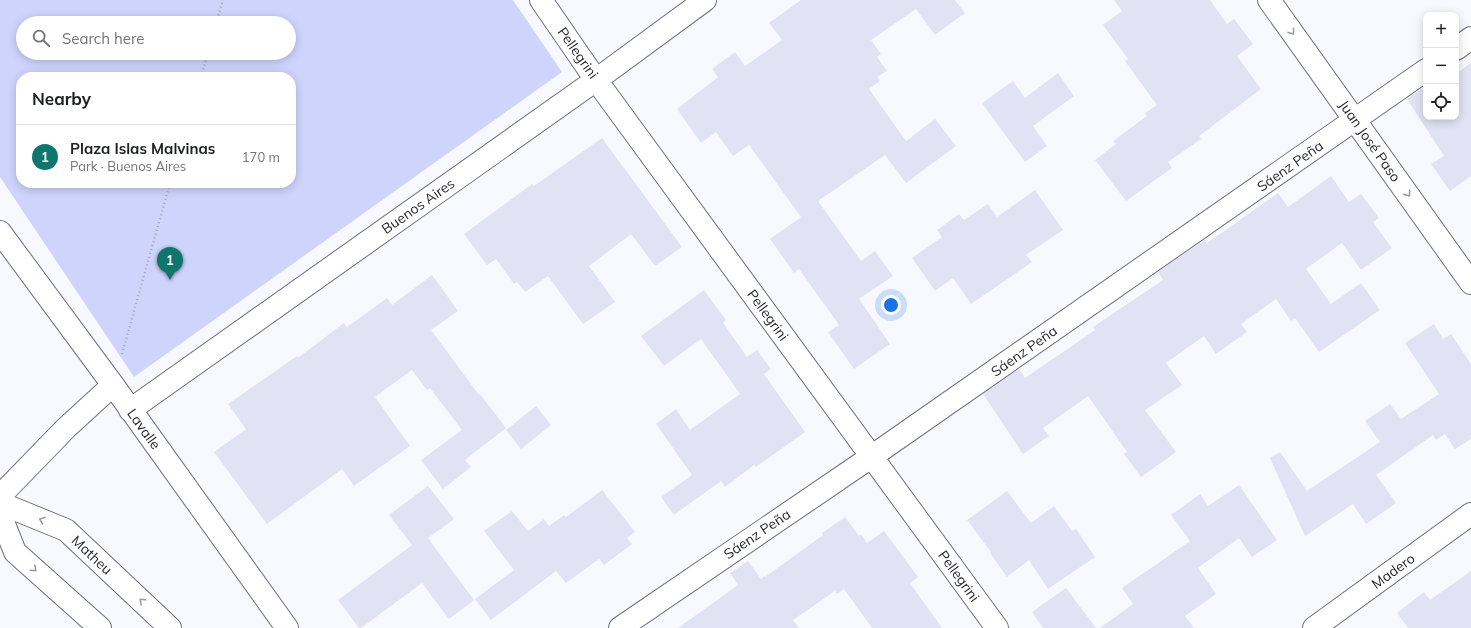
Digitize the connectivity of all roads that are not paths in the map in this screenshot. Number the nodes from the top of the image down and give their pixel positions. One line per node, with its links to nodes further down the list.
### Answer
1 (541, 0): 7 (street, Pellegrini)
2 (705, 0): 7 (street, Buenos Aires)
3 (1269, 0): 8 (street, Juan José Paso, one-way to 8)
4 (1471, 38): 5 (street)
5 (1457, 48)
6 (1423, 72): 8 (street, Sáenz Peña)
7 (596, 80): 12 (street, Buenos Aires); 13 (street, Pellegrini)
8 (1355, 120): 10 (street, Juan José Paso, one-way to 10); 13 (street, Sáenz Peña)
9 (0, 232): 11 (street, Lavalle)
10 (1471, 283)
11 (113, 385): 12 (street, Lavalle); 14 (street)
12 (130, 410): 20 (street, Lavalle)
13 (871, 457): 21 (street, Sáenz Peña); 22 (street, Pellegrini)
14 (0, 496)
15 (0, 503): 19 (street, Matheu, one-way to 15)
16 (0, 514): 18 (street, one-way to 18)
17 (1471, 514): 23 (street, Madero)
18 (100, 628)
19 (170, 628)
20 (286, 628)
21 (620, 628)
22 (997, 628)
23 (1314, 628)

